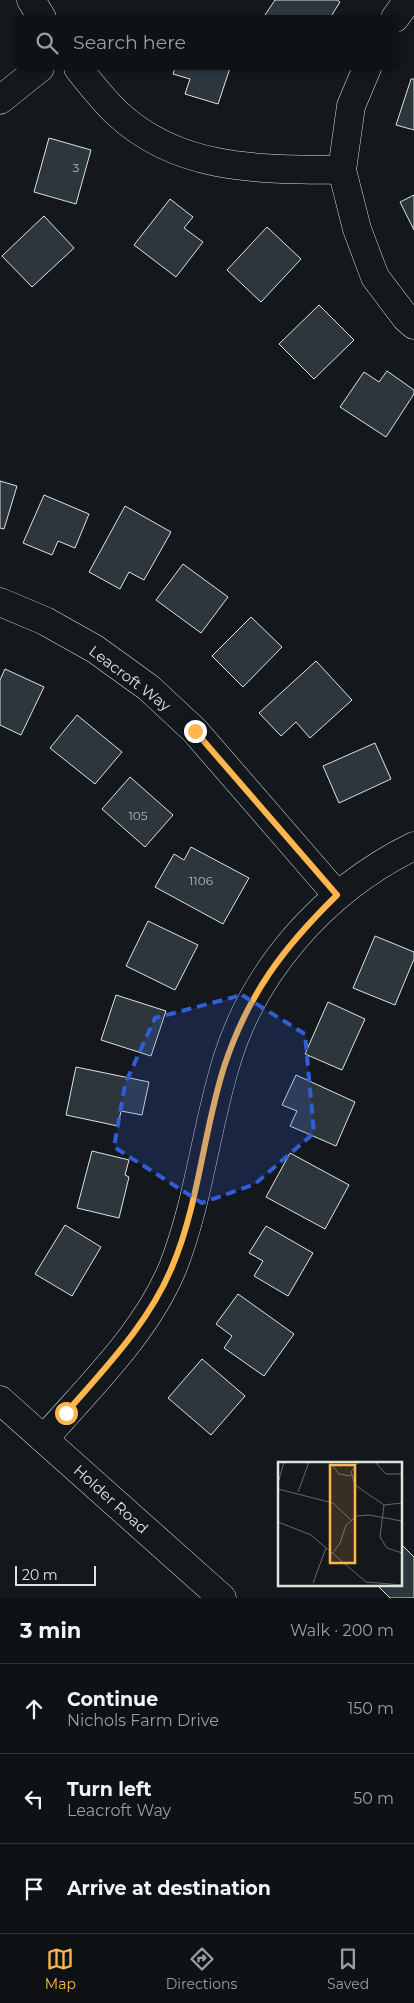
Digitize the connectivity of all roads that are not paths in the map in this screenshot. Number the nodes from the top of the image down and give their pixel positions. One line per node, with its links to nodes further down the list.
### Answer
1 (31, 0): 3 (street)
2 (408, 0): 4 (street)
3 (40, 15)
4 (397, 15)
5 (38, 70): 8 (street)
6 (80, 70): 9 (street)
7 (366, 70): 9 (street)
8 (0, 100)
9 (342, 170): 10 (street)
10 (414, 325)
11 (0, 602): 13 (street, Leacroft Way)
12 (414, 846): 13 (street)
13 (337, 895): 15 (street)
14 (0, 1400): 15 (street, Holder Road)
15 (44, 1439): 16 (street, Holder Road)
16 (222, 1598)

